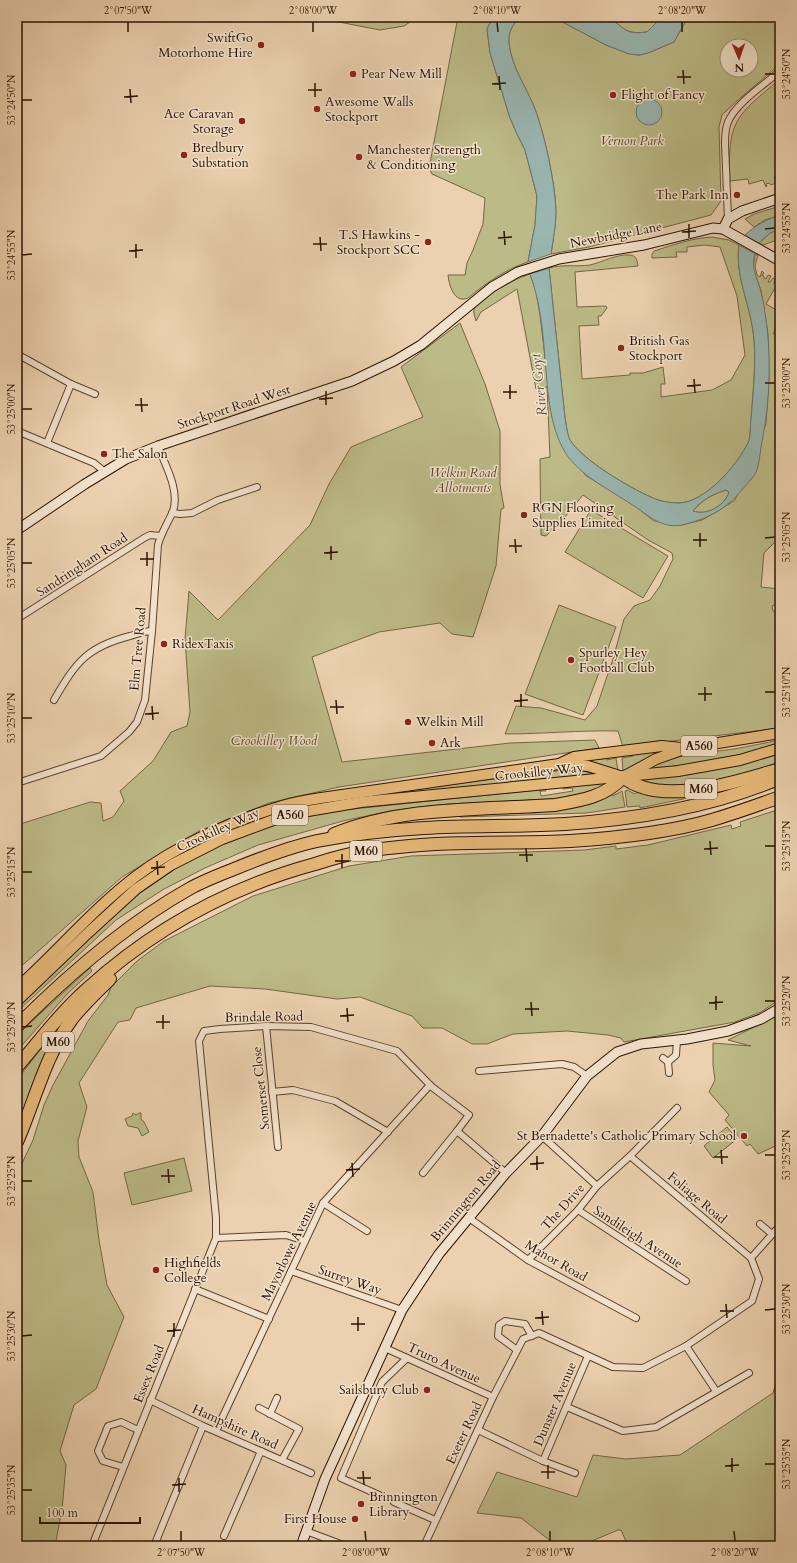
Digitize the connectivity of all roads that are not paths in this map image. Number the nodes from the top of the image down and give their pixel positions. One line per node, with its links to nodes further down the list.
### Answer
1 (780, 72): 3 (street)
2 (780, 198): 3 (main road)
3 (728, 219): 4 (main road)
4 (723, 229): 5 (main road); 6 (main road, Newbridge Lane)
5 (780, 261)
6 (461, 313): 12 (main road, Stockport Road West)
7 (17, 354): 8 (street)
8 (71, 384): 9 (street); 11 (street)
9 (95, 394)
10 (17, 431): 11 (street)
11 (47, 443): 13 (street)
12 (158, 446): 13 (main road, Stockport Road West); 15 (street, Elm Tree Road)
13 (105, 472): 16 (main road, Stockport Road West)
14 (257, 487): 15 (street)
15 (172, 513): 17 (street, Elm Tree Road)
16 (17, 530)
17 (160, 536): 18 (street, Sandringham Road); 19 (street, Elm Tree Road)
18 (17, 619)
19 (152, 631): 20 (street); 28 (street, Elm Tree Road)
20 (54, 700)
21 (780, 733): 22 (main road, Crookilley Way / A560)
22 (687, 748): 24 (main road, Crookilley Way / A560); 26 (main road, Crookilley Way / A560)
23 (780, 748): 26 (main road, Crookilley Way / A560)
24 (559, 764): 26 (main road, Crookilley Way / A560); 32 (main road, Crookilley Way / A560)
25 (780, 769): 26 (highway, M60)
26 (623, 777): 30 (highway, M60); 33 (main road, Crookilley Way / A560)
27 (780, 778): 30 (highway, M60)
28 (17, 783)
29 (780, 797): 31 (highway, M60)
30 (316, 842): 35 (highway, M60)
31 (126, 958): 38 (highway, M60); 48 (highway, M60)
32 (17, 988)
33 (17, 1001)
34 (780, 1008): 37 (main road, Brinnington Road)
35 (17, 1026)
36 (266, 1026): 42 (street, Brindale Road); 43 (street, Somerset Close); 61 (street, Brindale Road)
37 (677, 1040): 40 (street); 41 (main road, Brinnington Road)
38 (17, 1067)
39 (479, 1071): 41 (street)
40 (669, 1073)
41 (588, 1076): 47 (main road, Brinnington Road)
42 (430, 1085): 45 (street, Brindale Road); 46 (street, Mayorlowe Avenue)
43 (272, 1092): 46 (street); 49 (street, Somerset Close)
44 (677, 1108): 50 (street)
45 (457, 1131): 51 (street); 52 (street)
46 (388, 1132): 54 (street, Mayorlowe Avenue)
47 (542, 1136): 51 (main road, Brinnington Road); 53 (street)
48 (17, 1142)
49 (278, 1147)
50 (630, 1156): 53 (street); 63 (street, Foliage Road)
51 (506, 1173): 56 (main road, Brinnington Road)
52 (423, 1174)
53 (597, 1186): 55 (street, The Drive)
54 (323, 1202): 59 (street); 62 (street, Mayorlowe Avenue)
55 (578, 1210): 64 (street, The Drive); 66 (street, Sandileigh Avenue)
56 (469, 1218): 64 (street, Manor Road); 68 (main road, Brinnington Road)
57 (760, 1224): 60 (street)
58 (777, 1229): 60 (street)
59 (367, 1231)
60 (772, 1234): 63 (street)
61 (216, 1238): 62 (street); 67 (street, Essex Road)
62 (305, 1241): 65 (street, Mayorlowe Avenue)
63 (751, 1258): 72 (street)
64 (528, 1260): 70 (street, Manor Road)
65 (291, 1271): 68 (street, Surrey Way); 69 (street, Mayorlowe Avenue)
66 (686, 1282)
67 (195, 1289): 69 (street); 81 (street, Essex Road)
68 (402, 1310): 73 (main road, Brinnington Road)
69 (269, 1318): 88 (street, Mayorlowe Avenue)
70 (636, 1318)
71 (532, 1336): 74 (street, Exeter Road); 74 (street); 75 (street)
72 (686, 1346): 75 (street); 78 (street)
73 (385, 1348): 76 (street, Truro Avenue); 98 (main road, Brinnington Road)
74 (517, 1350): 80 (street, Exeter Road)
75 (588, 1356): 82 (street, Dunster Avenue)
76 (407, 1358): 80 (street, Truro Avenue); 95 (street)
77 (748, 1372): 78 (street)
78 (716, 1391): 82 (street)
79 (277, 1398): 84 (street)
80 (493, 1398): 87 (street, Exeter Road)
81 (150, 1400): 85 (street, Hampshire Road); 86 (street, Essex Road)
82 (567, 1407): 91 (street, Dunster Avenue)
83 (259, 1408): 84 (street)
84 (270, 1414): 90 (street)
85 (203, 1426): 88 (street, Hampshire Road); 101 (street)
86 (138, 1430): 92 (street, Essex Road); 92 (street)
87 (478, 1430): 91 (street); 97 (street, Exeter Road)
88 (216, 1431): 89 (street, Hampshire Road)
89 (261, 1451): 90 (street, Hampshire Road); 99 (street)
90 (282, 1460): 93 (street, Hampshire Road)
91 (543, 1461): 94 (street)
92 (123, 1467): 100 (street, Essex Road)
93 (311, 1473)
94 (575, 1473)
95 (379, 1495)
96 (394, 1502): 97 (street)
97 (436, 1520): 104 (street, Exeter Road)
98 (306, 1531): 102 (main road, Brinnington Road); 103 (street)
99 (224, 1536)
100 (92, 1546)
101 (154, 1546)
102 (301, 1546)
103 (346, 1546)
104 (424, 1546)

